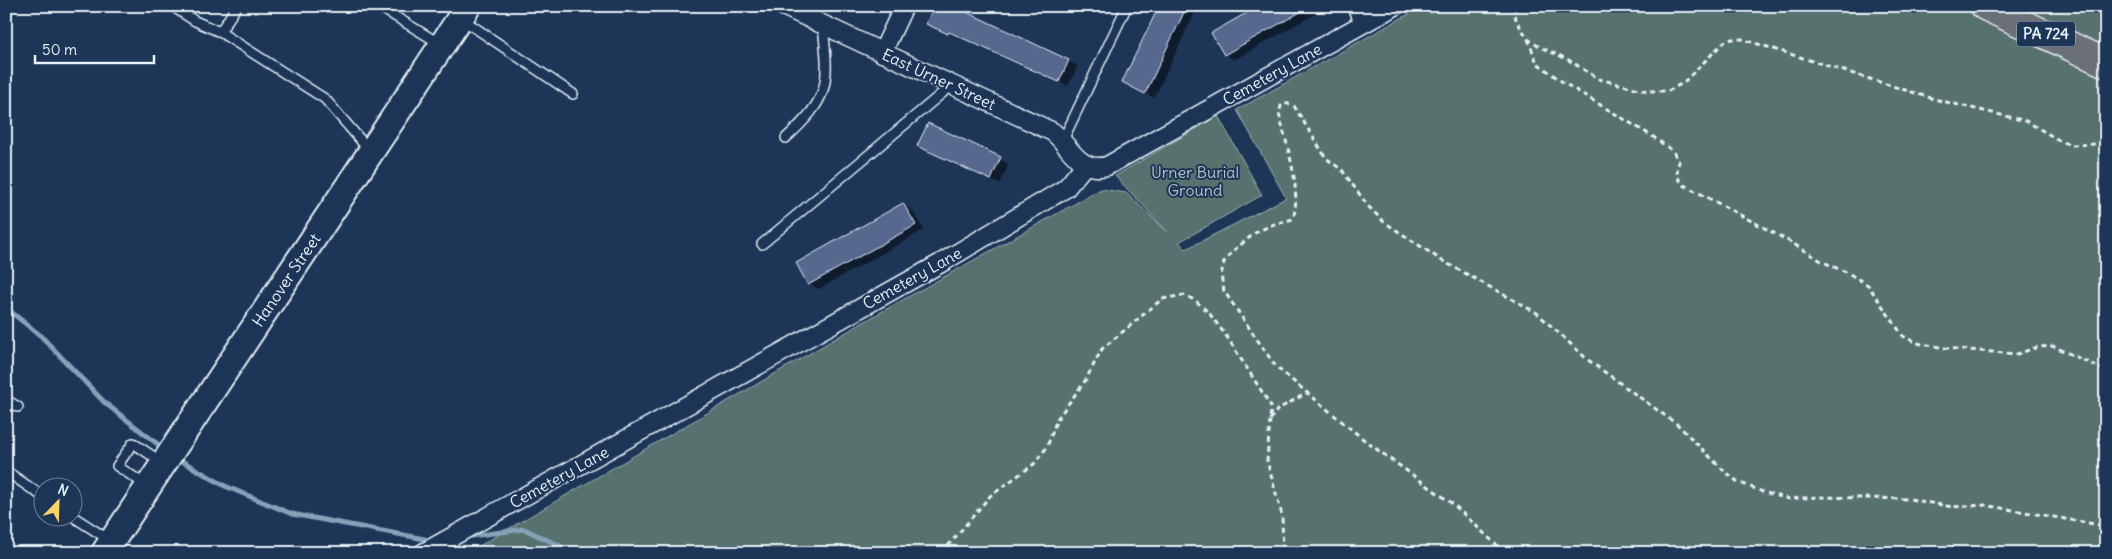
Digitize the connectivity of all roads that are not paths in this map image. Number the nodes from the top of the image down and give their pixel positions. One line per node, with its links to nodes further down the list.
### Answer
1 (172, 6): 14 (lane)
2 (378, 6): 15 (lane)
3 (783, 6): 11 (street, East Urner Street)
4 (904, 6): 16 (street)
5 (1127, 6): 21 (lane)
6 (1356, 6): 12 (street)
7 (1395, 6): 12 (street, Cemetery Lane)
8 (1985, 6): 17 (main road, PA 724)
9 (236, 9): 14 (lane)
10 (464, 12): 15 (main road, Hanover Street); 19 (lane)
11 (809, 12): 13 (street, East Urner Street)
12 (1365, 22): 23 (street, Cemetery Lane)
13 (823, 26): 16 (street, East Urner Street); 20 (lane)
14 (220, 32): 22 (lane)
15 (442, 45): 22 (main road, Hanover Street)
16 (882, 53): 18 (street, East Urner Street)
17 (2106, 63)
18 (952, 85): 21 (street, East Urner Street); 24 (lane)
19 (574, 94)
20 (786, 138)
21 (1063, 140): 23 (street, East Urner Street)
22 (371, 152): 27 (main road, Hanover Street)
23 (1085, 165): 33 (street, Cemetery Lane)
24 (762, 244)
25 (6, 400): 26 (lane)
26 (18, 407)
27 (169, 456): 29 (main road, Hanover Street); 29 (lane)
28 (6, 471): 30 (lane)
29 (148, 487): 32 (main road, Hanover Street)
30 (32, 489)
31 (82, 525): 32 (lane)
32 (108, 547)
33 (423, 553)

